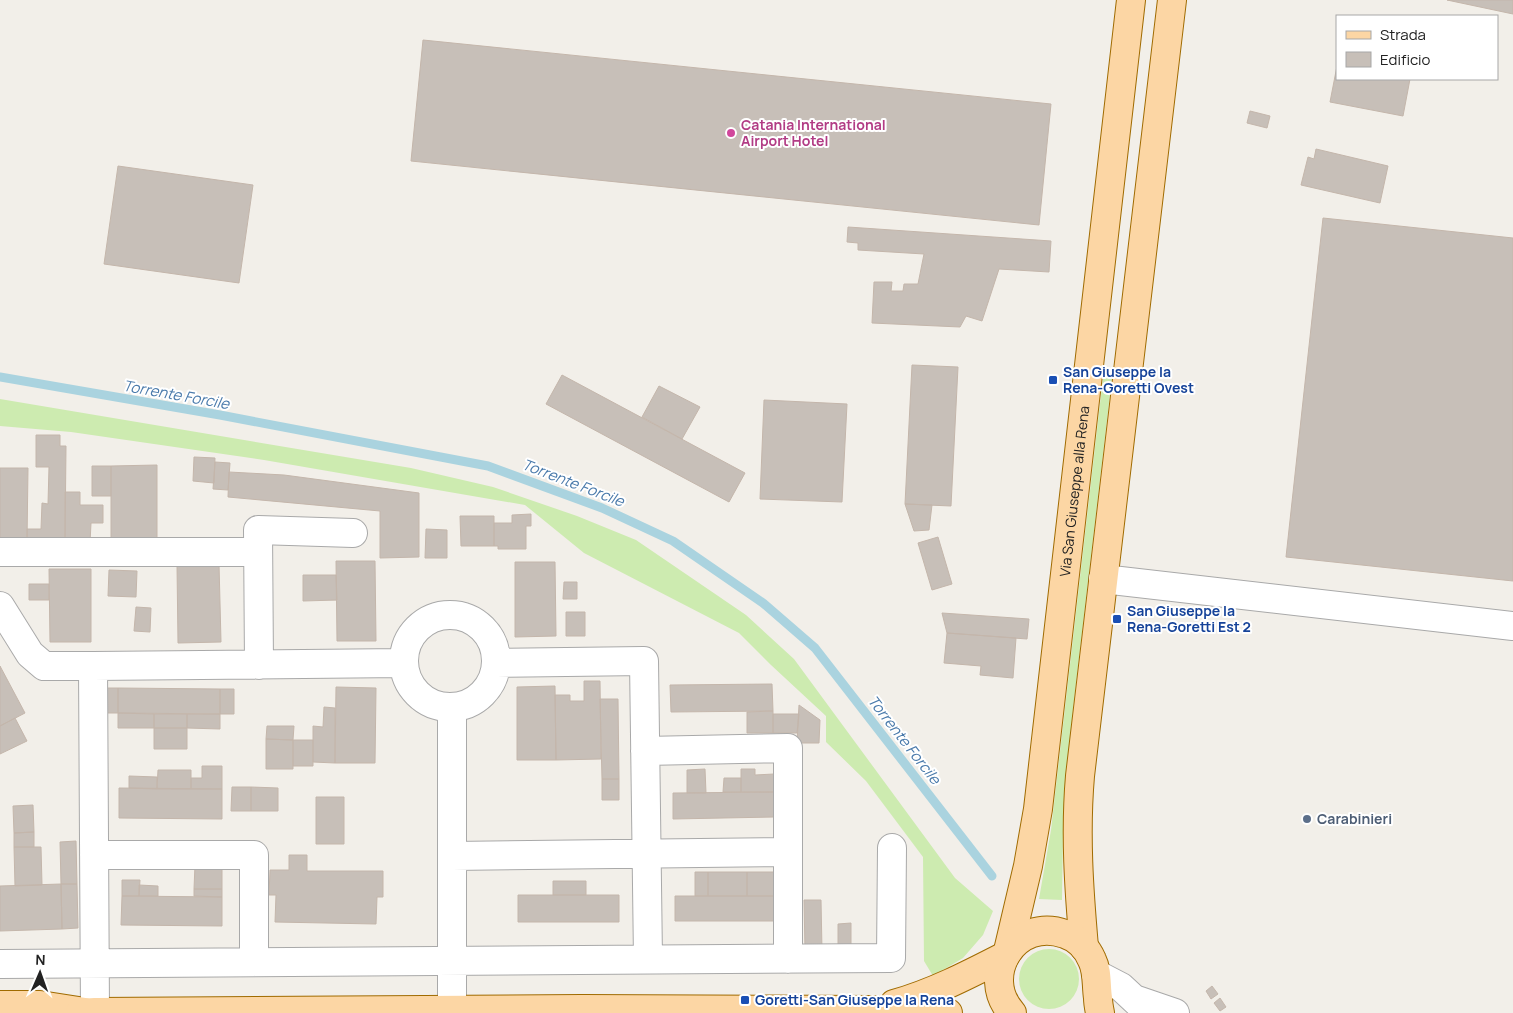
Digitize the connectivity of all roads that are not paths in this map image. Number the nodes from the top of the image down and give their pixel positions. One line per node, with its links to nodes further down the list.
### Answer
1 (1131, 0): 3 (main road, Via San Giuseppe alla Rena)
2 (1172, 0): 4 (main road)
3 (1104, 234): 4 (main road); 5 (main road, Via San Giuseppe alla Rena)
4 (1143, 239): 6 (main road)
5 (1090, 346): 6 (main road); 25 (main road, Via San Giuseppe alla Rena)
6 (1130, 352): 10 (main road)
7 (353, 532): 9 (street)
8 (0, 552): 9 (street)
9 (258, 552): 15 (street)
10 (1102, 580): 12 (street); 24 (main road)
11 (0, 606): 16 (street)
12 (1513, 626)
13 (403, 662): 14 (street); 15 (street); 17 (street)
14 (496, 663): 17 (street); 18 (street)
15 (259, 665): 16 (street)
16 (93, 666): 22 (street)
17 (452, 708): 23 (street)
18 (645, 751): 20 (street); 21 (street)
19 (892, 848): 26 (street)
20 (788, 852): 21 (street); 26 (street)
21 (647, 854): 23 (street); 27 (street)
22 (94, 856): 29 (street); 30 (street)
23 (452, 856): 28 (street)
24 (1084, 947): 25 (main road); 32 (main road)
25 (1006, 954): 38 (main road); 41 (main road, Via San Giuseppe alla Rena)
26 (788, 959): 27 (street)
27 (648, 960): 28 (street)
28 (452, 961): 29 (street); 35 (street)
29 (254, 962): 30 (street)
30 (95, 963): 31 (street); 39 (street)
31 (0, 964)
32 (1096, 978): 34 (street); 42 (main road); 43 (main road)
33 (0, 1005): 39 (main road)
34 (1142, 1006): 44 (street)
35 (452, 1010): 36 (main road); 39 (main road)
36 (613, 1011): 37 (main road)
37 (674, 1011): 38 (main road)
38 (863, 1011): 40 (main road)
39 (87, 1012)
40 (948, 1013)
41 (1012, 1013)
42 (1083, 1013)
43 (1100, 1013)
44 (1175, 1013)

